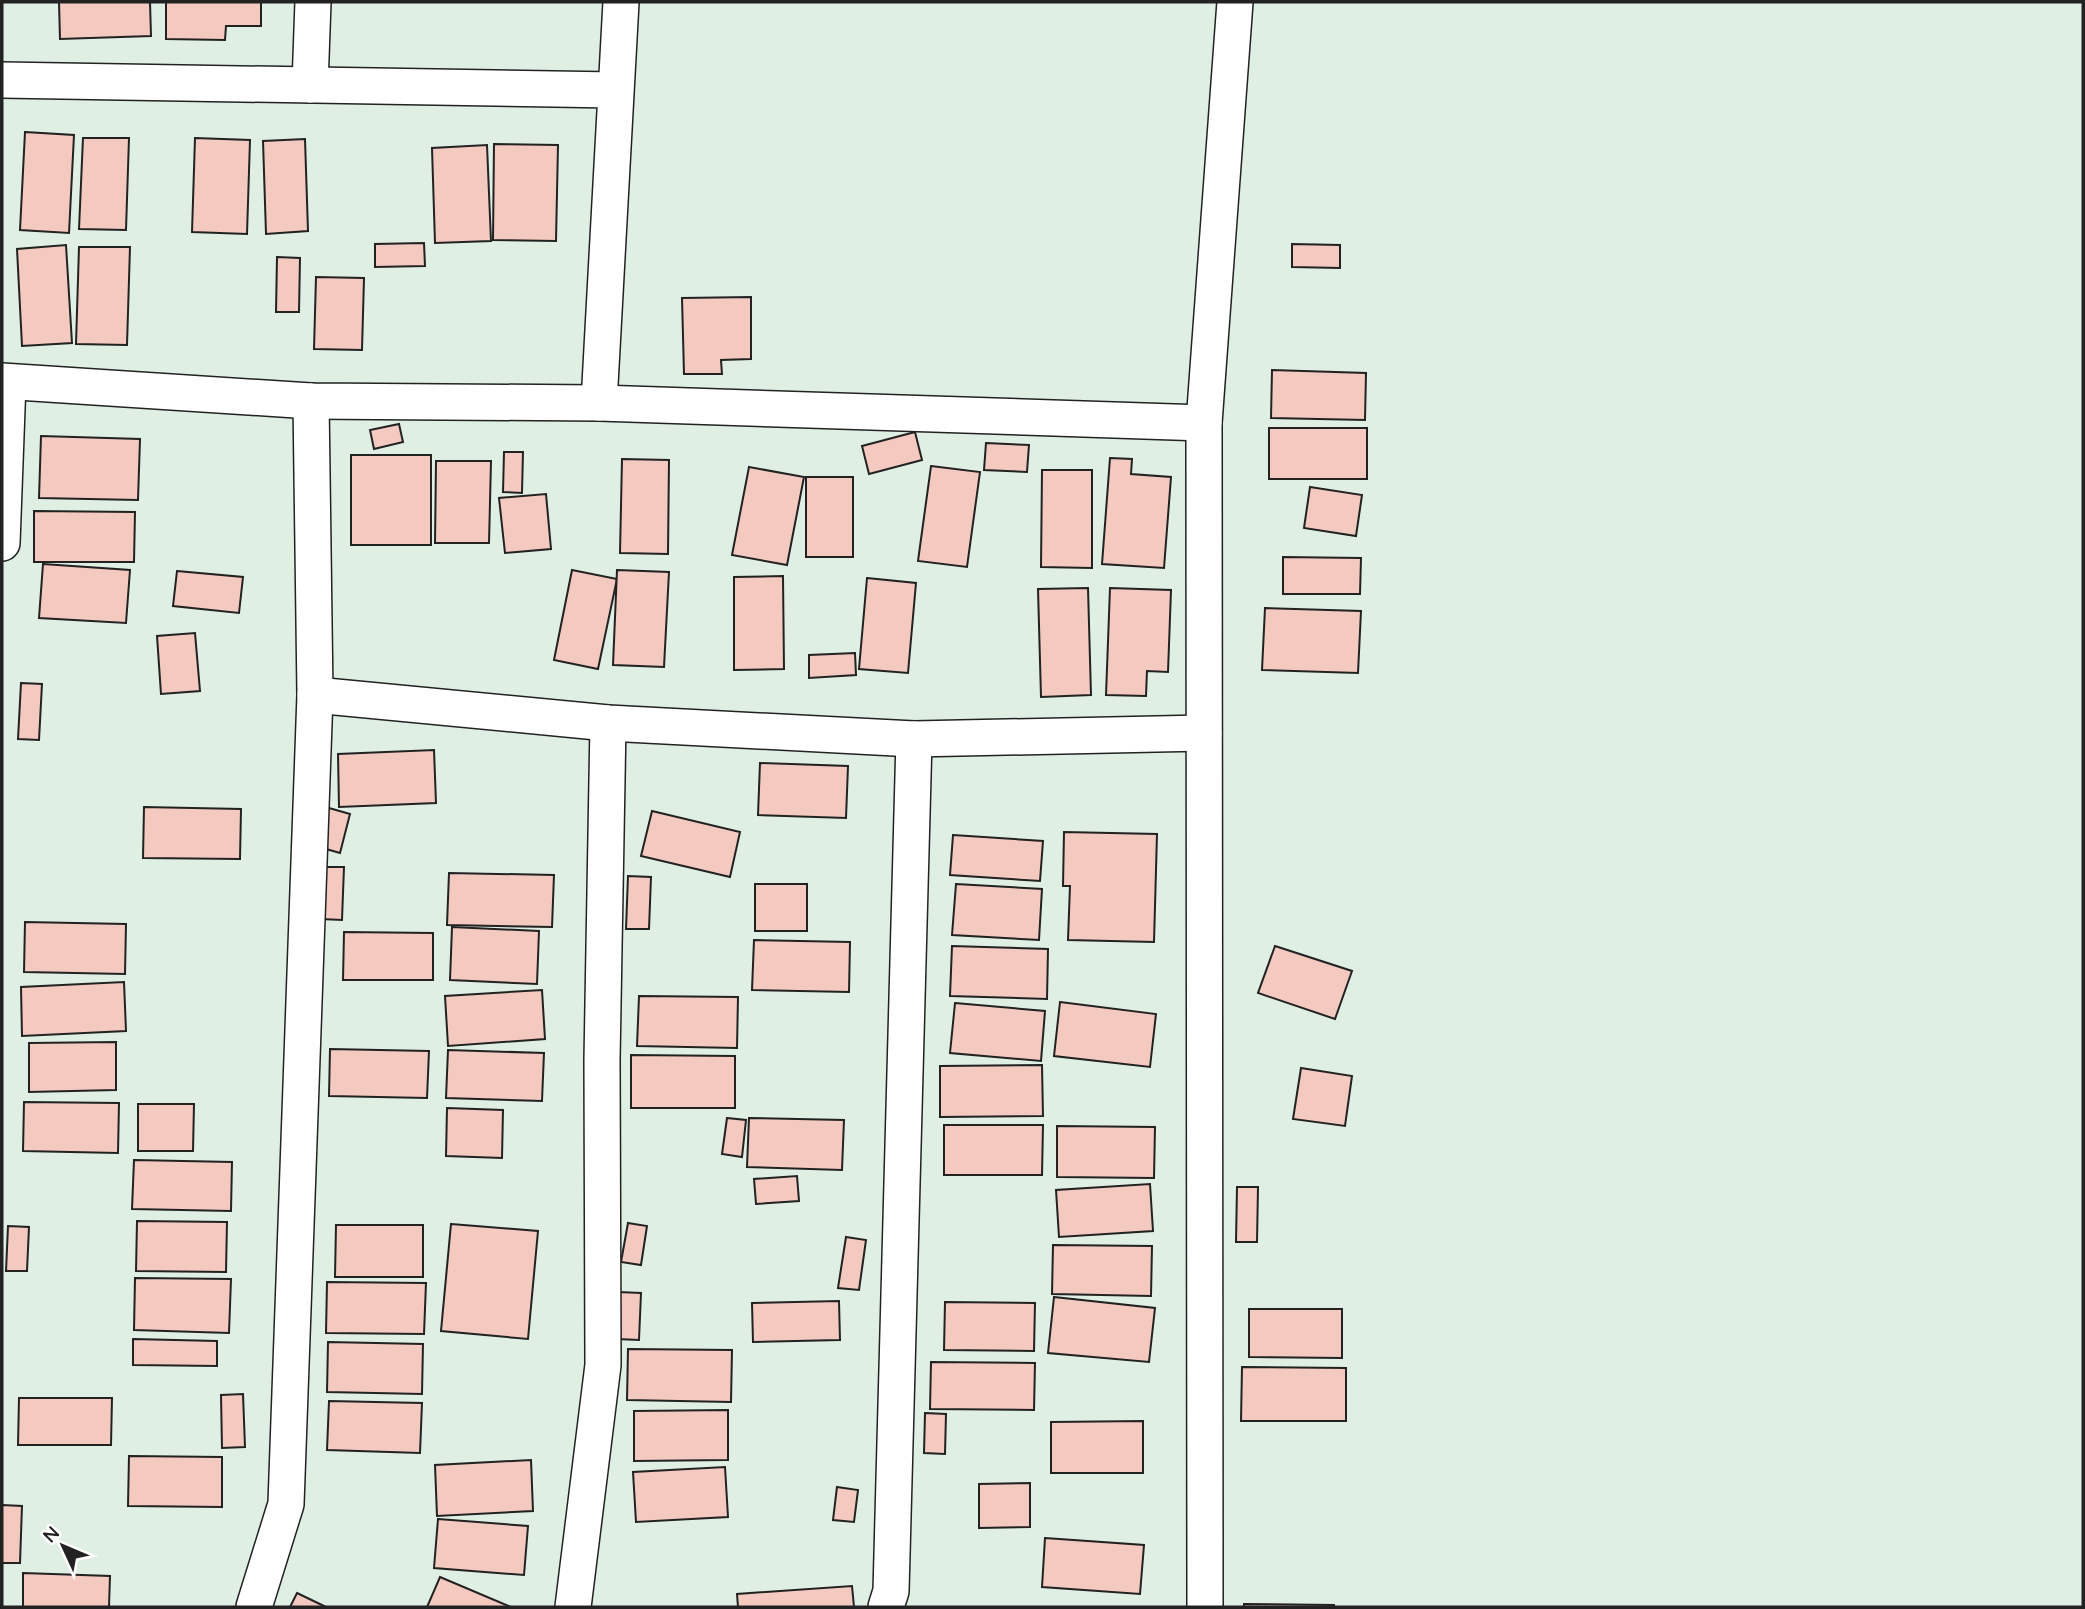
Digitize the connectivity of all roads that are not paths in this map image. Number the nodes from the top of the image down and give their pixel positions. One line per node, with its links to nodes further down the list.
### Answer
1 (313, 2): 5 (street)
2 (621, 2): 6 (street)
3 (1235, 2): 10 (street)
4 (2, 80): 5 (street)
5 (310, 85): 6 (street)
6 (615, 90): 9 (street)
7 (5, 382): 8 (street); 11 (street)
8 (311, 401): 9 (street); 12 (street)
9 (599, 402): 10 (street)
10 (1204, 424): 14 (street)
11 (2, 543)
12 (316, 695): 13 (street); 16 (street)
13 (608, 723): 15 (street); 17 (street)
14 (1204, 733): 15 (street); 19 (street)
15 (914, 739): 18 (street)
16 (254, 1607)
17 (573, 1607)
18 (886, 1607)
19 (1205, 1607)

